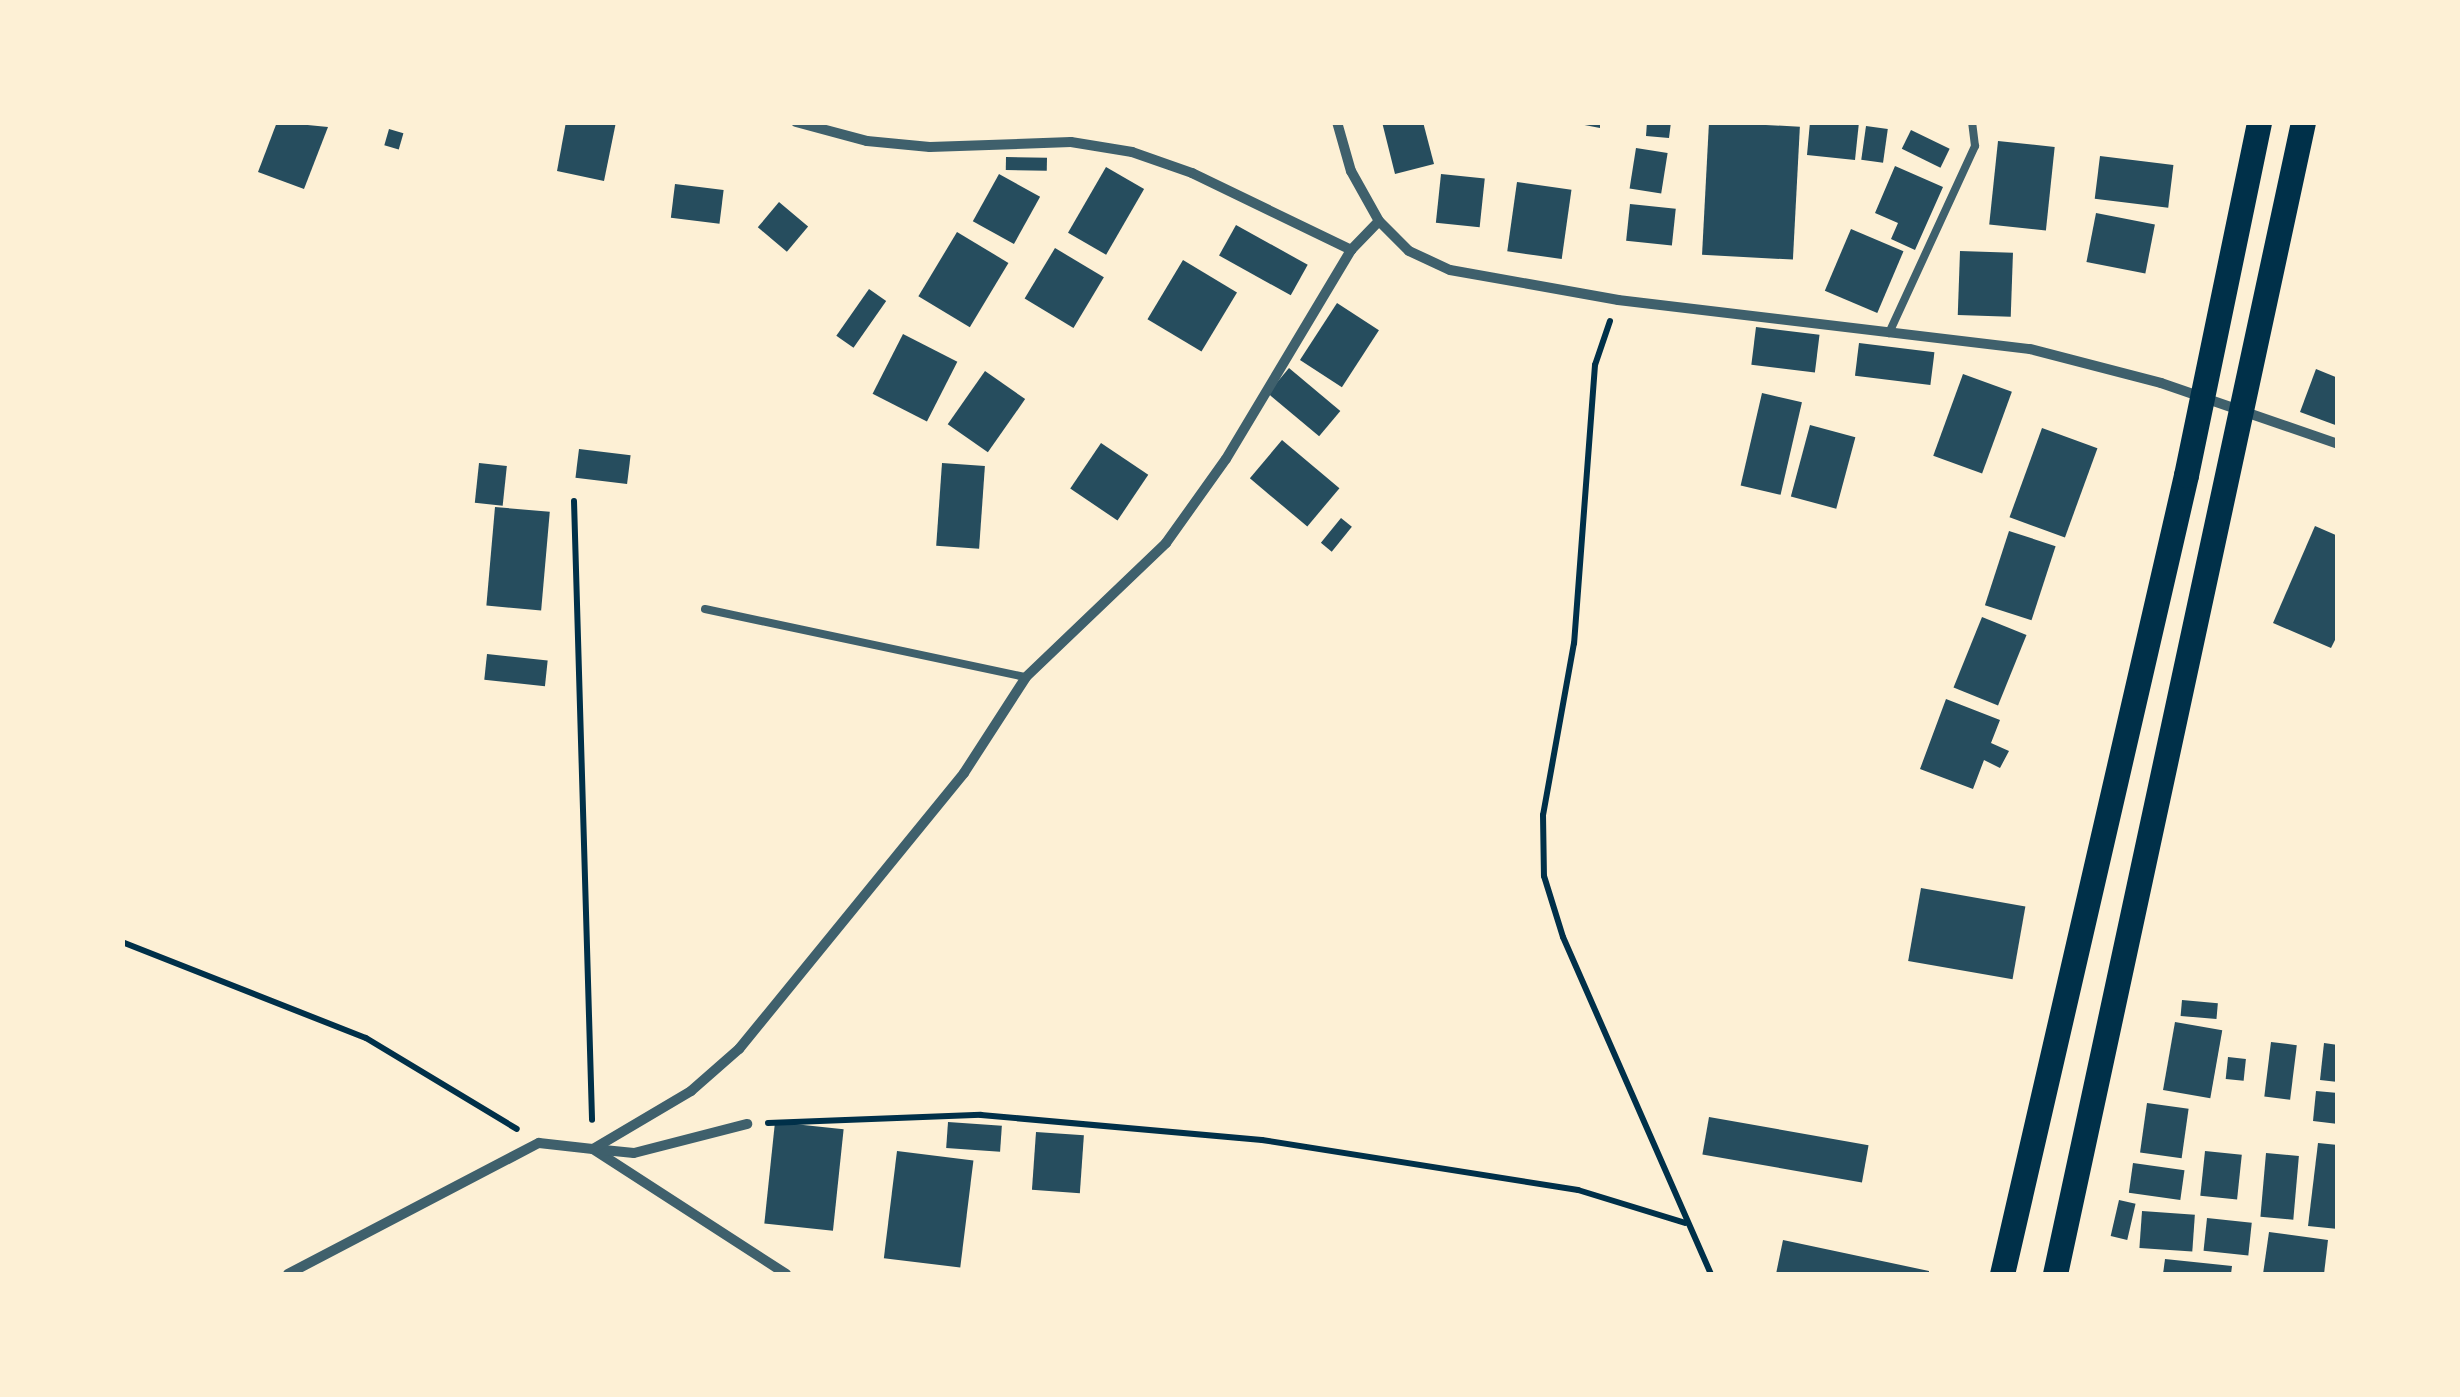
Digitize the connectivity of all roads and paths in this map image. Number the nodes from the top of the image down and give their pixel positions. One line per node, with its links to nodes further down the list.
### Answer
1 (796, 122): 7 (street)
2 (1337, 122): 6 (street)
3 (1972, 122): 9 (lane)
4 (2259, 122): 10 (main road)
5 (2303, 122): 11 (main road)
6 (1379, 221): 7 (street); 8 (street)
7 (1351, 250): 15 (street)
8 (1618, 300): 9 (street); 20 (path)
9 (1890, 333): 10 (street)
10 (2203, 396): 11 (street); 24 (main road)
11 (2246, 410): 12 (street); 25 (main road)
12 (2338, 444)
13 (574, 501): 19 (path)
14 (705, 609): 15 (lane)
15 (1026, 677): 19 (street)
16 (122, 942): 18 (path)
17 (747, 1124): 19 (street); 20 (path)
18 (539, 1143): 19 (street); 21 (street)
19 (593, 1149): 22 (street)
20 (1687, 1224): 23 (path)
21 (288, 1274)
22 (786, 1274)
23 (1711, 1274)
24 (2002, 1274)
25 (2056, 1274)

